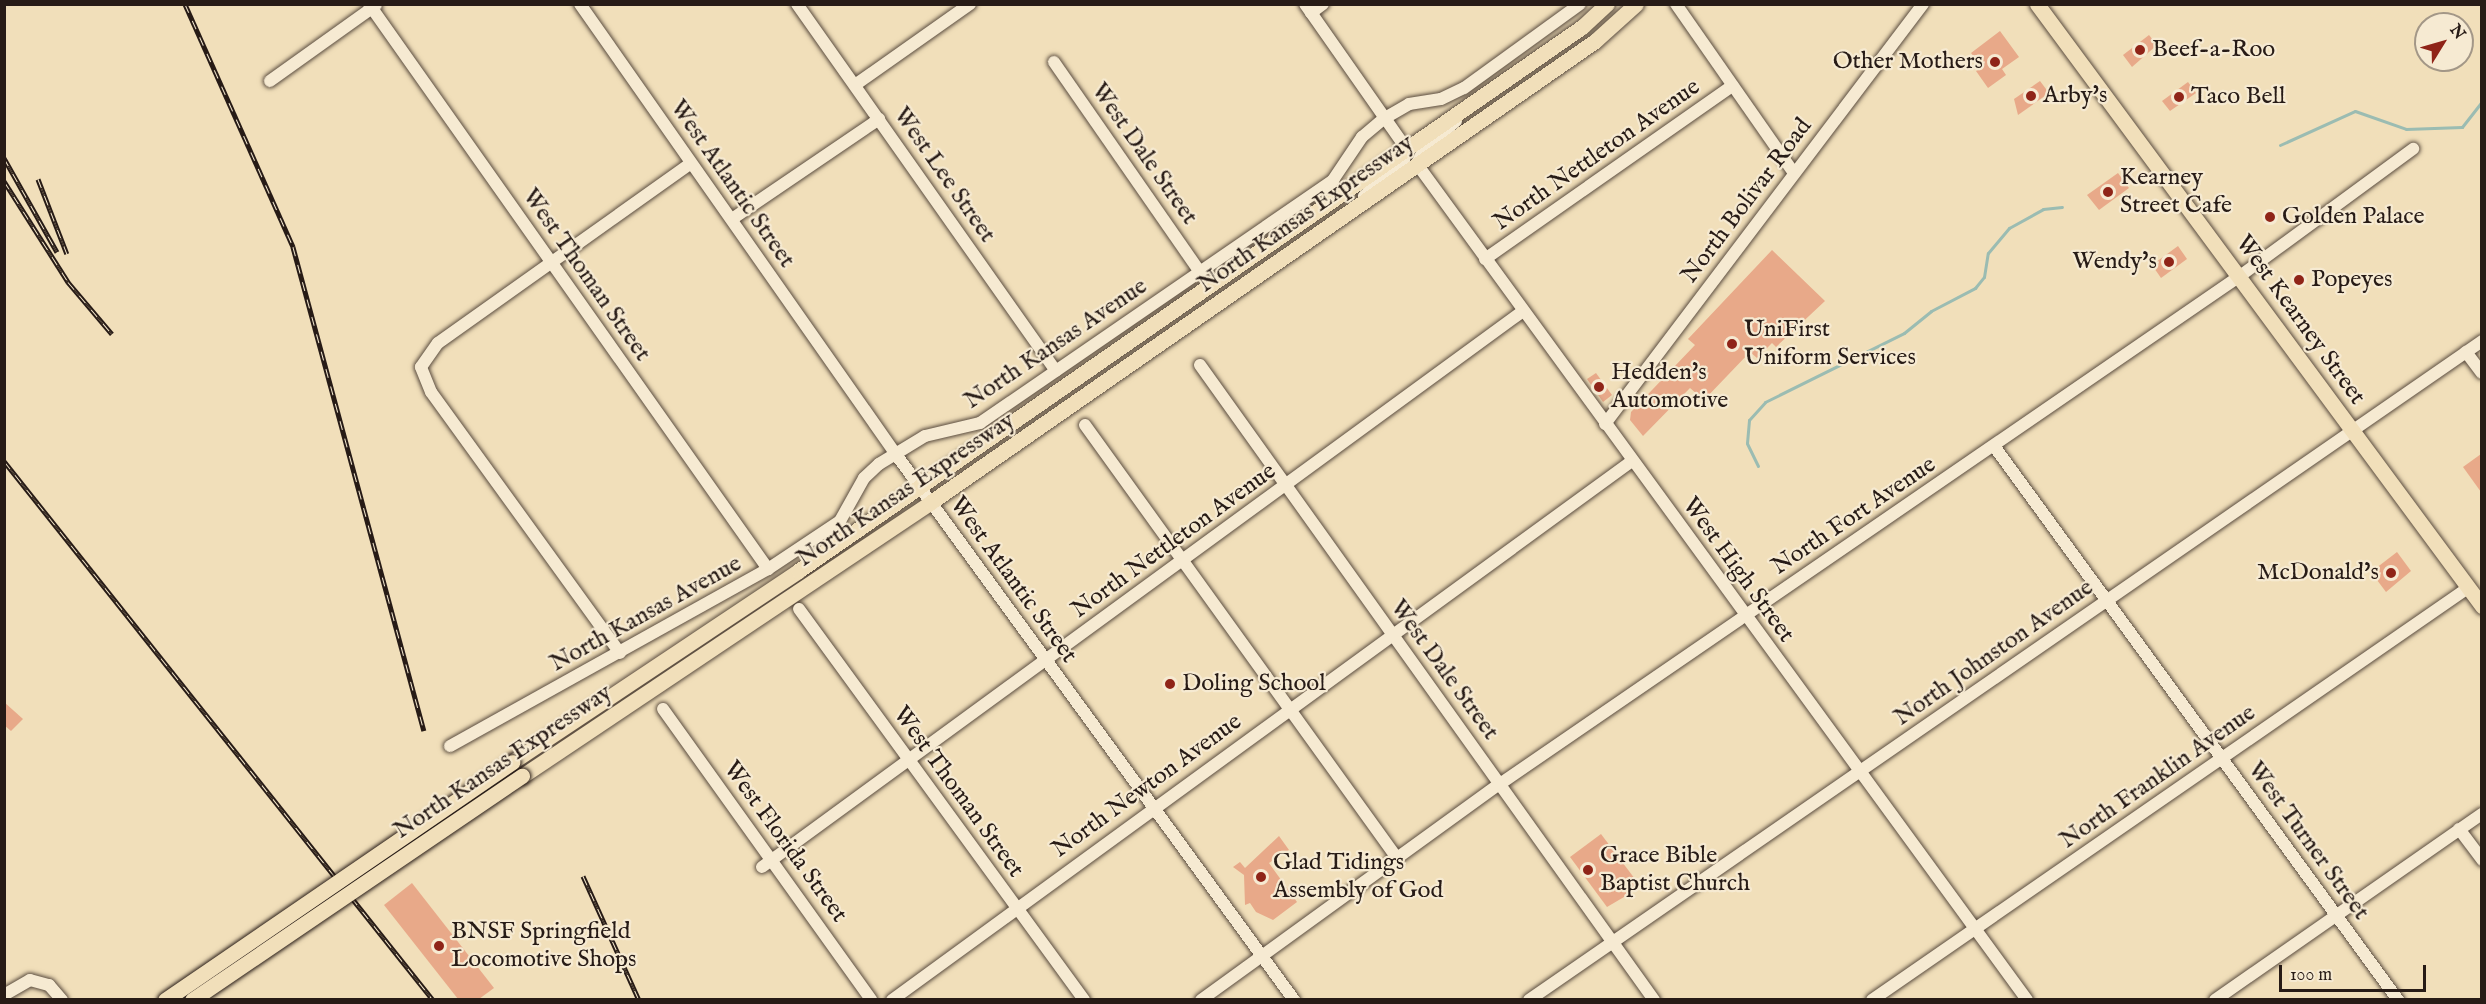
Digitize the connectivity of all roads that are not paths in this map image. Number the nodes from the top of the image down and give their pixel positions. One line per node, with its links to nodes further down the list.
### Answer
1 (580, 4): 22 (street, West Atlantic Street)
2 (797, 4): 15 (street, West Lee Street)
3 (970, 4): 15 (street)
4 (1323, 4): 12 (street)
5 (1580, 4): 19 (street, North Kansas Avenue)
6 (1607, 4): 17 (main road, North Kansas Expressway)
7 (1636, 4): 23 (main road, North Kansas Expressway)
8 (1923, 4): 24 (street, North Bolivar Road)
9 (2037, 4): 30 (main road, West Kearney Street)
10 (373, 6): 14 (street); 28 (street, West Thoman Street)
11 (1675, 6): 16 (street)
12 (1308, 9): 19 (street)
13 (1054, 62): 29 (street, West Dale Street)
14 (270, 81)
15 (855, 85): 18 (street, West Lee Street)
16 (1732, 86): 24 (street); 27 (street, North Nettleton Avenue)
17 (1471, 103): 20 (main road, North Kansas Expressway); 23 (street)
18 (879, 118): 26 (street); 35 (street, West Lee Street)
19 (1385, 118): 20 (street); 29 (street, North Kansas Avenue)
20 (1406, 148): 25 (street); 43 (main road, North Kansas Expressway)
21 (2413, 149): 30 (street, North Fort Avenue)
22 (691, 163): 26 (street, West Atlantic Street); 28 (street)
23 (1417, 164): 25 (main road, North Kansas Expressway); 27 (street, West High Street)
24 (1794, 173): 37 (street, North Bolivar Road)
25 (1353, 208): 45 (main road, North Kansas Expressway)
26 (732, 219): 41 (street, West Atlantic Street)
27 (1485, 259): 31 (street, West High Street)
28 (551, 262): 47 (street, West Thoman Street); 54 (street)
29 (1199, 271): 35 (street, North Kansas Avenue)
30 (2240, 276): 39 (main road, West Kearney Street); 40 (street, North Fort Avenue)
31 (1523, 311): 37 (street, West High Street); 44 (street, North Nettleton Avenue)
32 (2481, 341): 33 (street, North Johnston Avenue)
33 (2466, 352): 36 (street); 39 (street, North Johnston Avenue)
34 (1200, 365): 44 (street, West Dale Street)
35 (1056, 371): 41 (street, North Kansas Avenue)
36 (2481, 373)
37 (1605, 424): 42 (street, West High Street)
38 (1085, 425): 46 (street)
39 (2354, 432): 48 (main road, West Kearney Street); 49 (street, North Johnston Avenue)
40 (1994, 446): 49 (street, West Turner Street); 52 (street, North Fort Avenue)
41 (895, 453): 43 (street, West Atlantic Street); 47 (street, North Kansas Avenue)
42 (1632, 461): 52 (street, West High Street); 53 (street, North Newton Avenue)
43 (920, 486): 45 (street, West Atlantic Street); 77 (main road, North Kansas Expressway, bridge)
44 (1286, 486): 46 (street, North Nettleton Avenue); 53 (street, West Dale Street)
45 (931, 502): 55 (street, West Atlantic Street); 78 (main road, North Kansas Expressway, bridge)
46 (1184, 560): 55 (street, North Nettleton Avenue); 56 (street)
47 (768, 569): 54 (street, North Kansas Avenue)
48 (2468, 588): 50 (main road, West Kearney Street); 59 (street, North Franklin Avenue)
49 (2106, 601): 59 (street, West Turner Street); 61 (street, North Johnston Avenue)
50 (2481, 606)
51 (799, 609): 60 (street, West Thoman Street)
52 (1746, 616): 61 (street, West High Street); 62 (street, North Fort Avenue)
53 (1392, 634): 56 (street, North Newton Avenue); 62 (street, West Dale Street)
54 (620, 653): 58 (street, North Kansas Avenue)
55 (1045, 659): 60 (street, North Nettleton Avenue); 63 (street, West Atlantic Street)
56 (1290, 708): 63 (street, North Newton Avenue); 66 (street)
57 (663, 709): 67 (street, West Florida Street)
58 (450, 746)
59 (2222, 759): 71 (street, West Turner Street); 72 (street, North Franklin Avenue)
60 (909, 760): 67 (street, North Nettleton Avenue); 70 (street, West Thoman Street)
61 (1861, 771): 72 (street, West High Street); 73 (street, North Johnston Avenue)
62 (1497, 786): 66 (street, North Fort Avenue); 73 (street, West Dale Street)
63 (1152, 808): 70 (street, North Newton Avenue); 74 (street, West Atlantic Street)
64 (2481, 814): 65 (street)
65 (2459, 830): 68 (street); 71 (street)
66 (1397, 858): 74 (street, North Fort Avenue)
67 (773, 859): 69 (street, North Nettleton Avenue); 79 (street, West Florida Street)
68 (2481, 860)
69 (762, 867)
70 (1016, 908): 80 (street, North Newton Avenue); 81 (street, West Thoman Street)
71 (2336, 915): 88 (street); 89 (street, West Turner Street)
72 (1975, 928): 86 (street, North Franklin Avenue); 87 (street, West High Street)
73 (1612, 942): 84 (street, North Johnston Avenue); 85 (street, West Dale Street)
74 (1261, 955): 82 (street, North Fort Avenue); 83 (street, West Atlantic Street)
75 (4, 995): 76 (street)
76 (62, 999)
77 (165, 999)
78 (192, 999)
79 (871, 999)
80 (892, 999)
81 (1084, 999)
82 (1200, 999)
83 (1294, 999)
84 (1529, 999)
85 (1654, 999)
86 (1872, 999)
87 (2027, 999)
88 (2215, 999)
89 (2398, 999)

